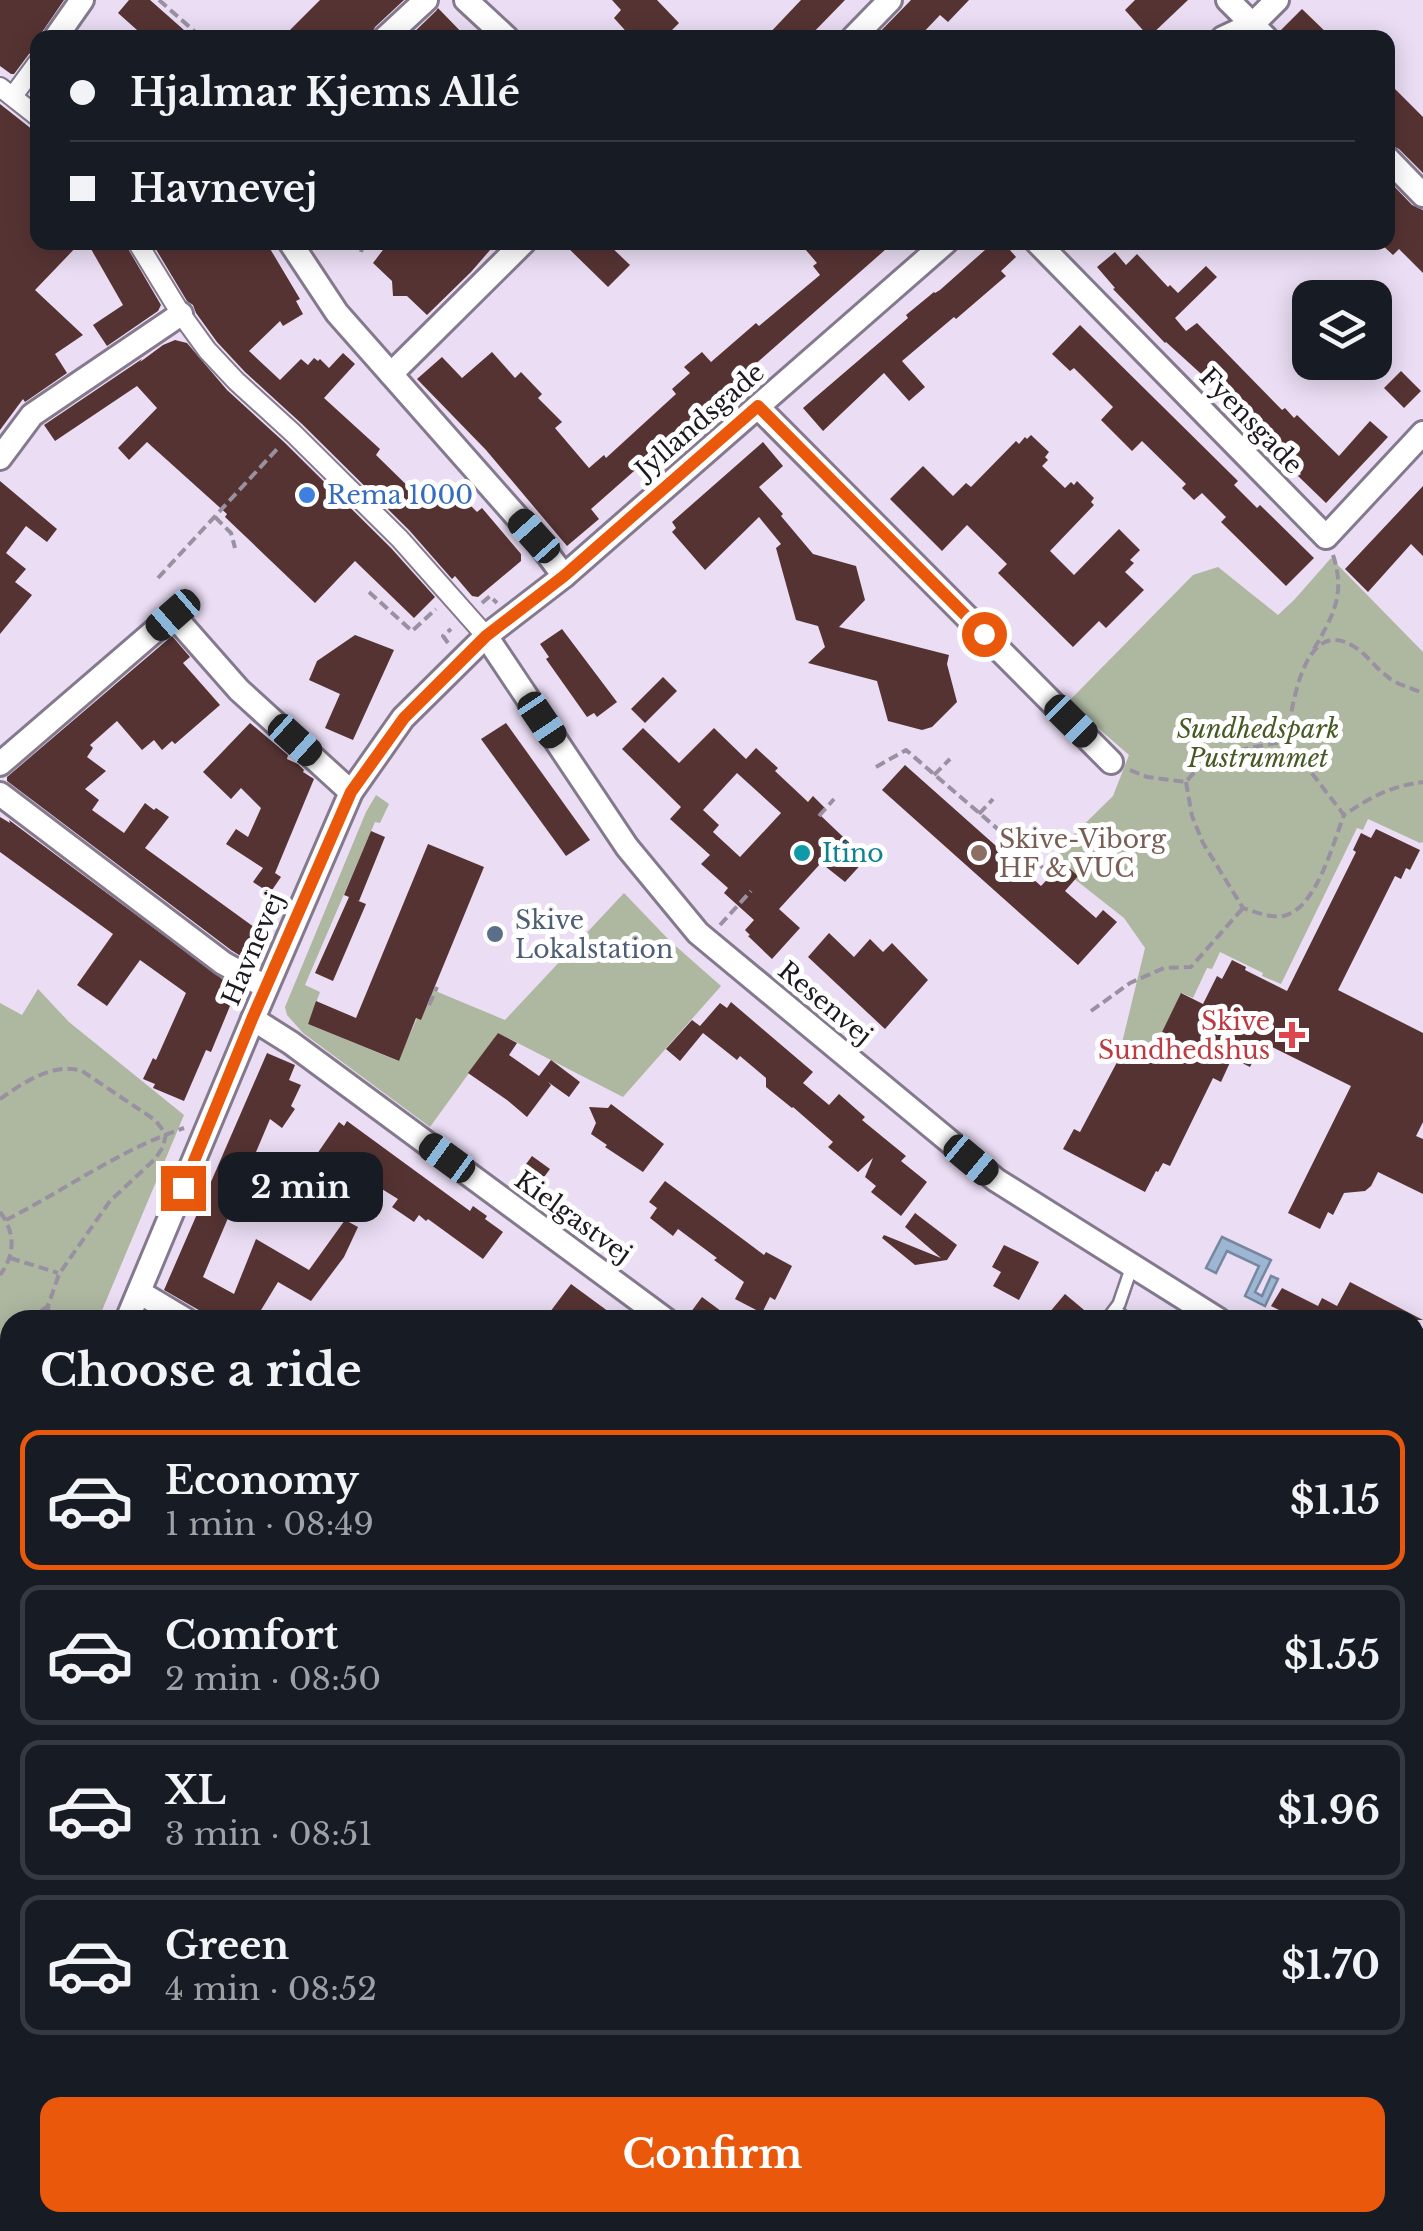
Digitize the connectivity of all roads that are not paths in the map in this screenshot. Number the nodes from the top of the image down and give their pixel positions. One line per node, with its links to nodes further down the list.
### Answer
1 (82, 0): 7 (street)
2 (426, 0): 8 (street)
3 (466, 0): 9 (street)
4 (890, 0): 10 (street)
5 (1228, 0): 11 (street)
6 (1278, 0): 12 (street)
7 (61, 30)
8 (393, 30)
9 (498, 30)
10 (861, 30)
11 (1259, 30)
12 (1261, 30)
13 (30, 69): 14 (street)
14 (6, 91): 15 (street)
15 (30, 110)
16 (1395, 166): 17 (street)
17 (1423, 195)
18 (142, 250): 23 (street)
19 (295, 250): 24 (street)
20 (516, 250): 24 (street)
21 (937, 250): 25 (street, Jyllandsgade)
22 (1045, 250): 26 (street, Fyensgade)
23 (182, 314): 27 (street); 29 (street)
24 (391, 374): 28 (street)
25 (758, 406): 28 (street, Jyllandsgade); 30 (street)
26 (1423, 433)
27 (0, 458)
28 (564, 576): 29 (street, Jyllandsgade)
29 (486, 636): 32 (street, Havnevej); 36 (street, Resenvej)
30 (1112, 762)
31 (0, 764): 32 (street)
32 (351, 792): 34 (street, Havnevej)
33 (0, 794): 34 (street)
34 (266, 986): 35 (street, Havnevej)
35 (252, 1019): 37 (street, Havnevej); 40 (street, Kielgastvej)
36 (1132, 1266): 41 (lane); 42 (street, Resenvej)
37 (139, 1292): 38 (street, Havnevej); 39 (street)
38 (131, 1310)
39 (169, 1310)
40 (652, 1310)
41 (1115, 1310)
42 (1203, 1310)

